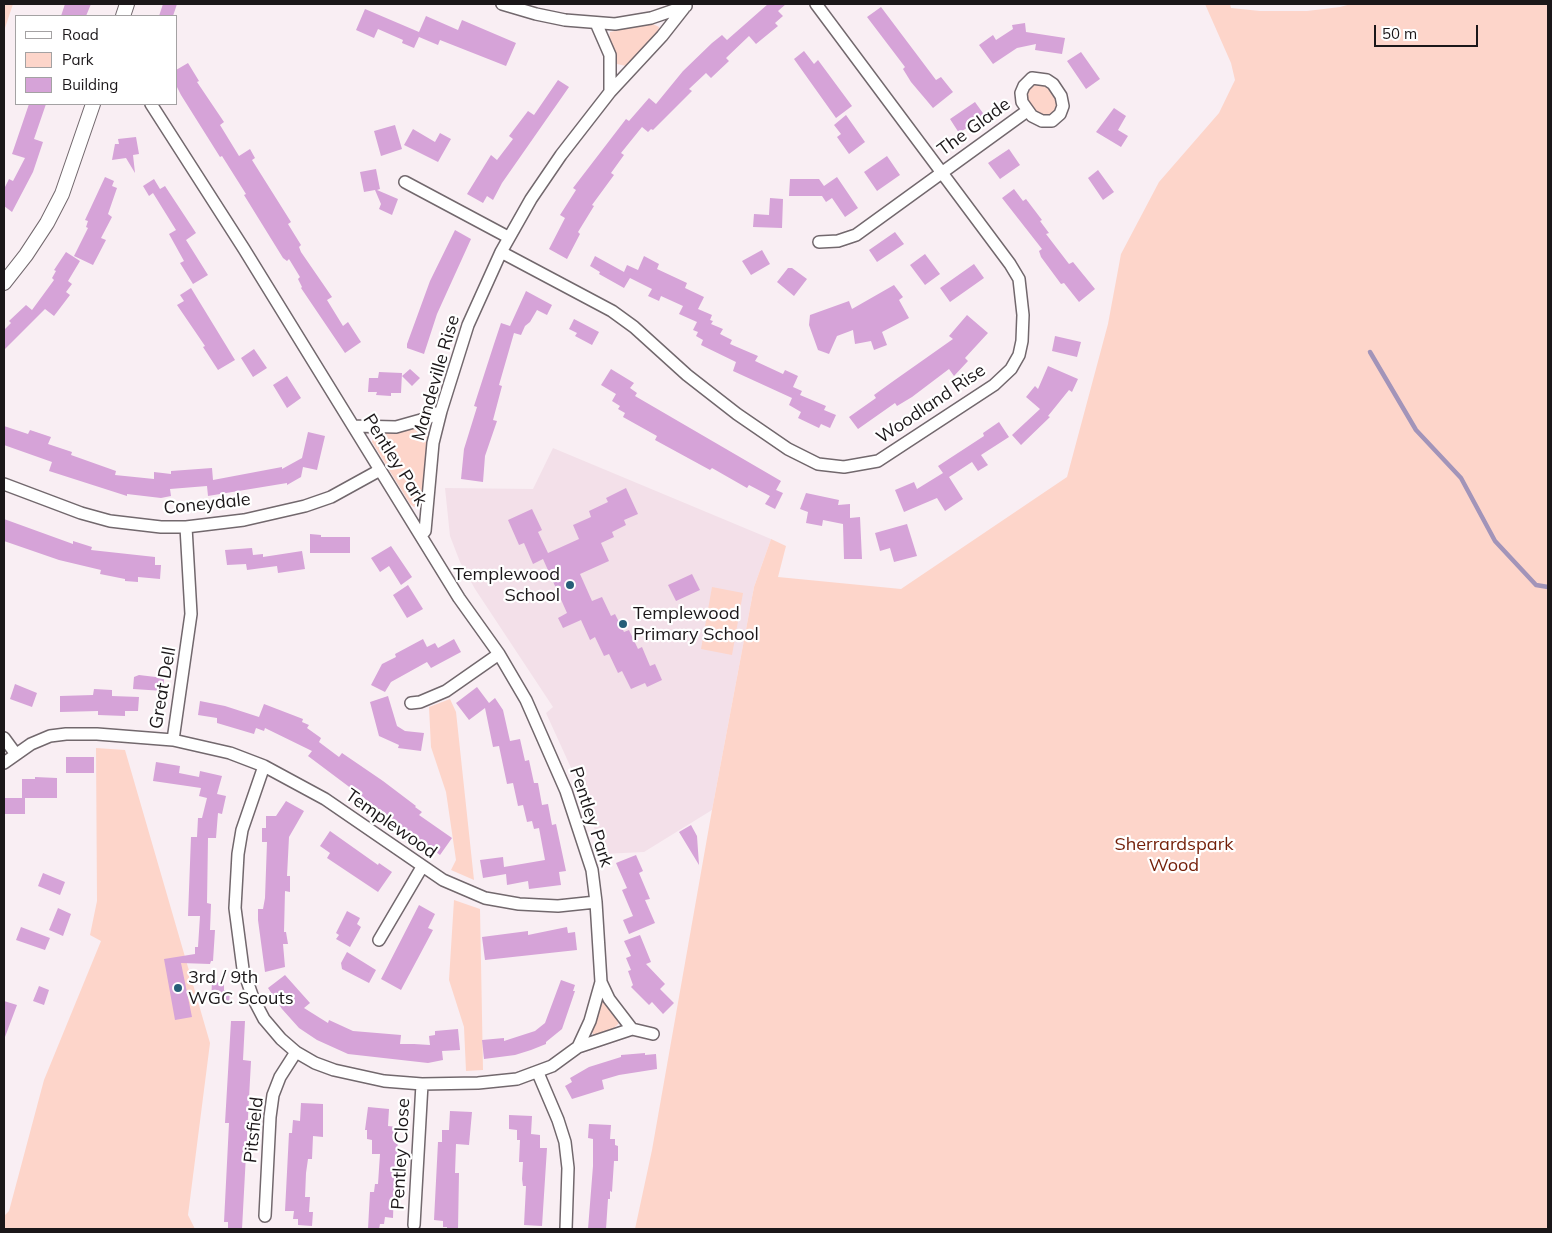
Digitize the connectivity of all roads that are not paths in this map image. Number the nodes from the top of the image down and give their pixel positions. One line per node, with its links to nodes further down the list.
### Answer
1 (502, 4): 4 (street)
2 (816, 4): 9 (street, Woodland Rise)
3 (687, 6): 4 (street); 5 (street, Mandeville Rise)
4 (596, 23): 5 (street)
5 (610, 92): 11 (street, Mandeville Rise)
6 (95, 105): 14 (street)
7 (151, 105): 16 (street, Pentley Park)
8 (1027, 111): 9 (street, The Glade)
9 (942, 172): 12 (street, The Glade); 13 (street, Woodland Rise)
10 (406, 182): 11 (street)
11 (508, 237): 13 (street, Mandeville Rise)
12 (819, 242)
13 (501, 252): 15 (street, Mandeville Rise)
14 (4, 283)
15 (441, 411): 16 (street); 20 (street, Mandeville Rise)
16 (354, 426): 17 (street, Pentley Park)
17 (380, 470): 19 (street, Coneydale); 20 (street, Pentley Park)
18 (4, 484): 19 (street, Coneydale)
19 (186, 527): 24 (street, Great Dell)
20 (421, 535): 21 (street, Pentley Park)
21 (499, 654): 22 (street); 29 (street, Pentley Park)
22 (411, 703)
23 (4, 738): 25 (street)
24 (174, 740): 25 (street, Great Dell); 27 (street, Templewood)
25 (15, 753): 26 (street, Great Dell)
26 (4, 763)
27 (264, 766): 28 (street, Templewood); 35 (street, Pentley Park)
28 (422, 867): 29 (street, Templewood); 30 (street)
29 (596, 902): 31 (street, Pentley Park)
30 (379, 940)
31 (601, 982): 32 (street); 34 (street, Pentley Park)
32 (632, 1029): 33 (street); 34 (street)
33 (653, 1034)
34 (578, 1047): 36 (street, Pentley Park)
35 (296, 1052): 37 (street, Pentley Park); 38 (street, Pitsfield)
36 (538, 1073): 37 (street, Pentley Park); 40 (street)
37 (422, 1084): 39 (street, Pentley Close)
38 (265, 1216)
39 (414, 1225)
40 (566, 1229)

